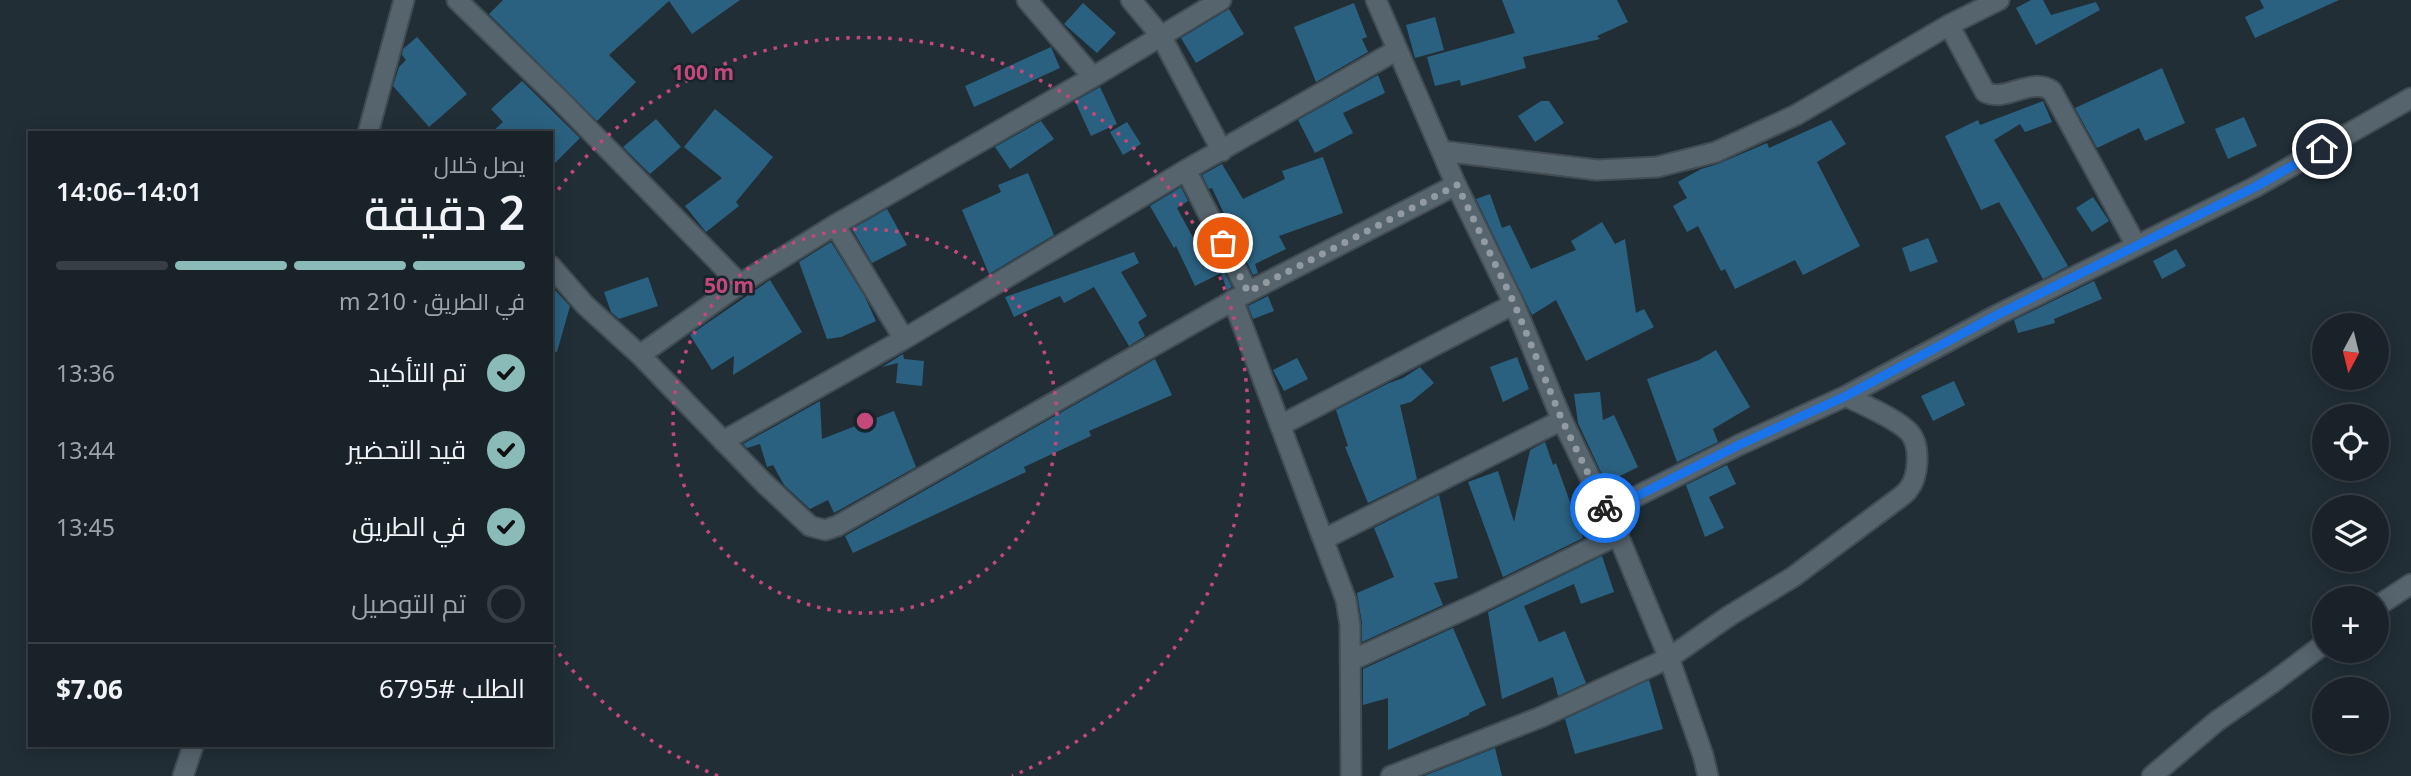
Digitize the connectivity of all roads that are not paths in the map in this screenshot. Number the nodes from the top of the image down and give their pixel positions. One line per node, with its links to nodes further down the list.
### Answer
1 (404, 0): 13 (street)
2 (457, 0): 21 (street)
3 (1027, 0): 11 (street)
4 (1131, 0): 9 (street)
5 (1221, 0): 9 (street)
6 (1376, 0): 10 (street)
7 (1999, 0): 8 (street)
8 (1949, 25): 15 (street); 19 (street)
9 (1161, 36): 11 (street); 14 (street)
10 (1397, 50): 14 (street); 15 (street)
11 (1093, 77): 18 (street)
12 (2411, 98): 19 (street)
13 (369, 131)
14 (1222, 151): 16 (street)
15 (1442, 151): 17 (street)
16 (1186, 170): 22 (street); 24 (street)
17 (1457, 185): 22 (street); 23 (street)
18 (835, 225): 21 (street); 24 (street)
19 (2136, 245): 26 (street)
20 (553, 268): 25 (street)
21 (740, 284): 25 (street)
22 (1241, 296): 28 (street); 29 (street)
23 (1514, 303): 27 (street); 28 (street)
24 (904, 339): 29 (street)
25 (640, 355): 29 (street)
26 (1846, 396): 30 (street); 36 (street)
27 (1562, 420): 30 (street); 32 (street)
28 (1281, 425): 32 (street)
29 (723, 442)
30 (1607, 511): 31 (street)
31 (1618, 535): 36 (street); 37 (street)
32 (1324, 539): 37 (street)
33 (2411, 584): 34 (street)
34 (2389, 598)
35 (2312, 653): 43 (street)
36 (1668, 657): 41 (street); 42 (street)
37 (1350, 661): 40 (street)
38 (193, 747): 39 (street)
39 (183, 776)
40 (1351, 776)
41 (1391, 776)
42 (1708, 776)
43 (2151, 776)

